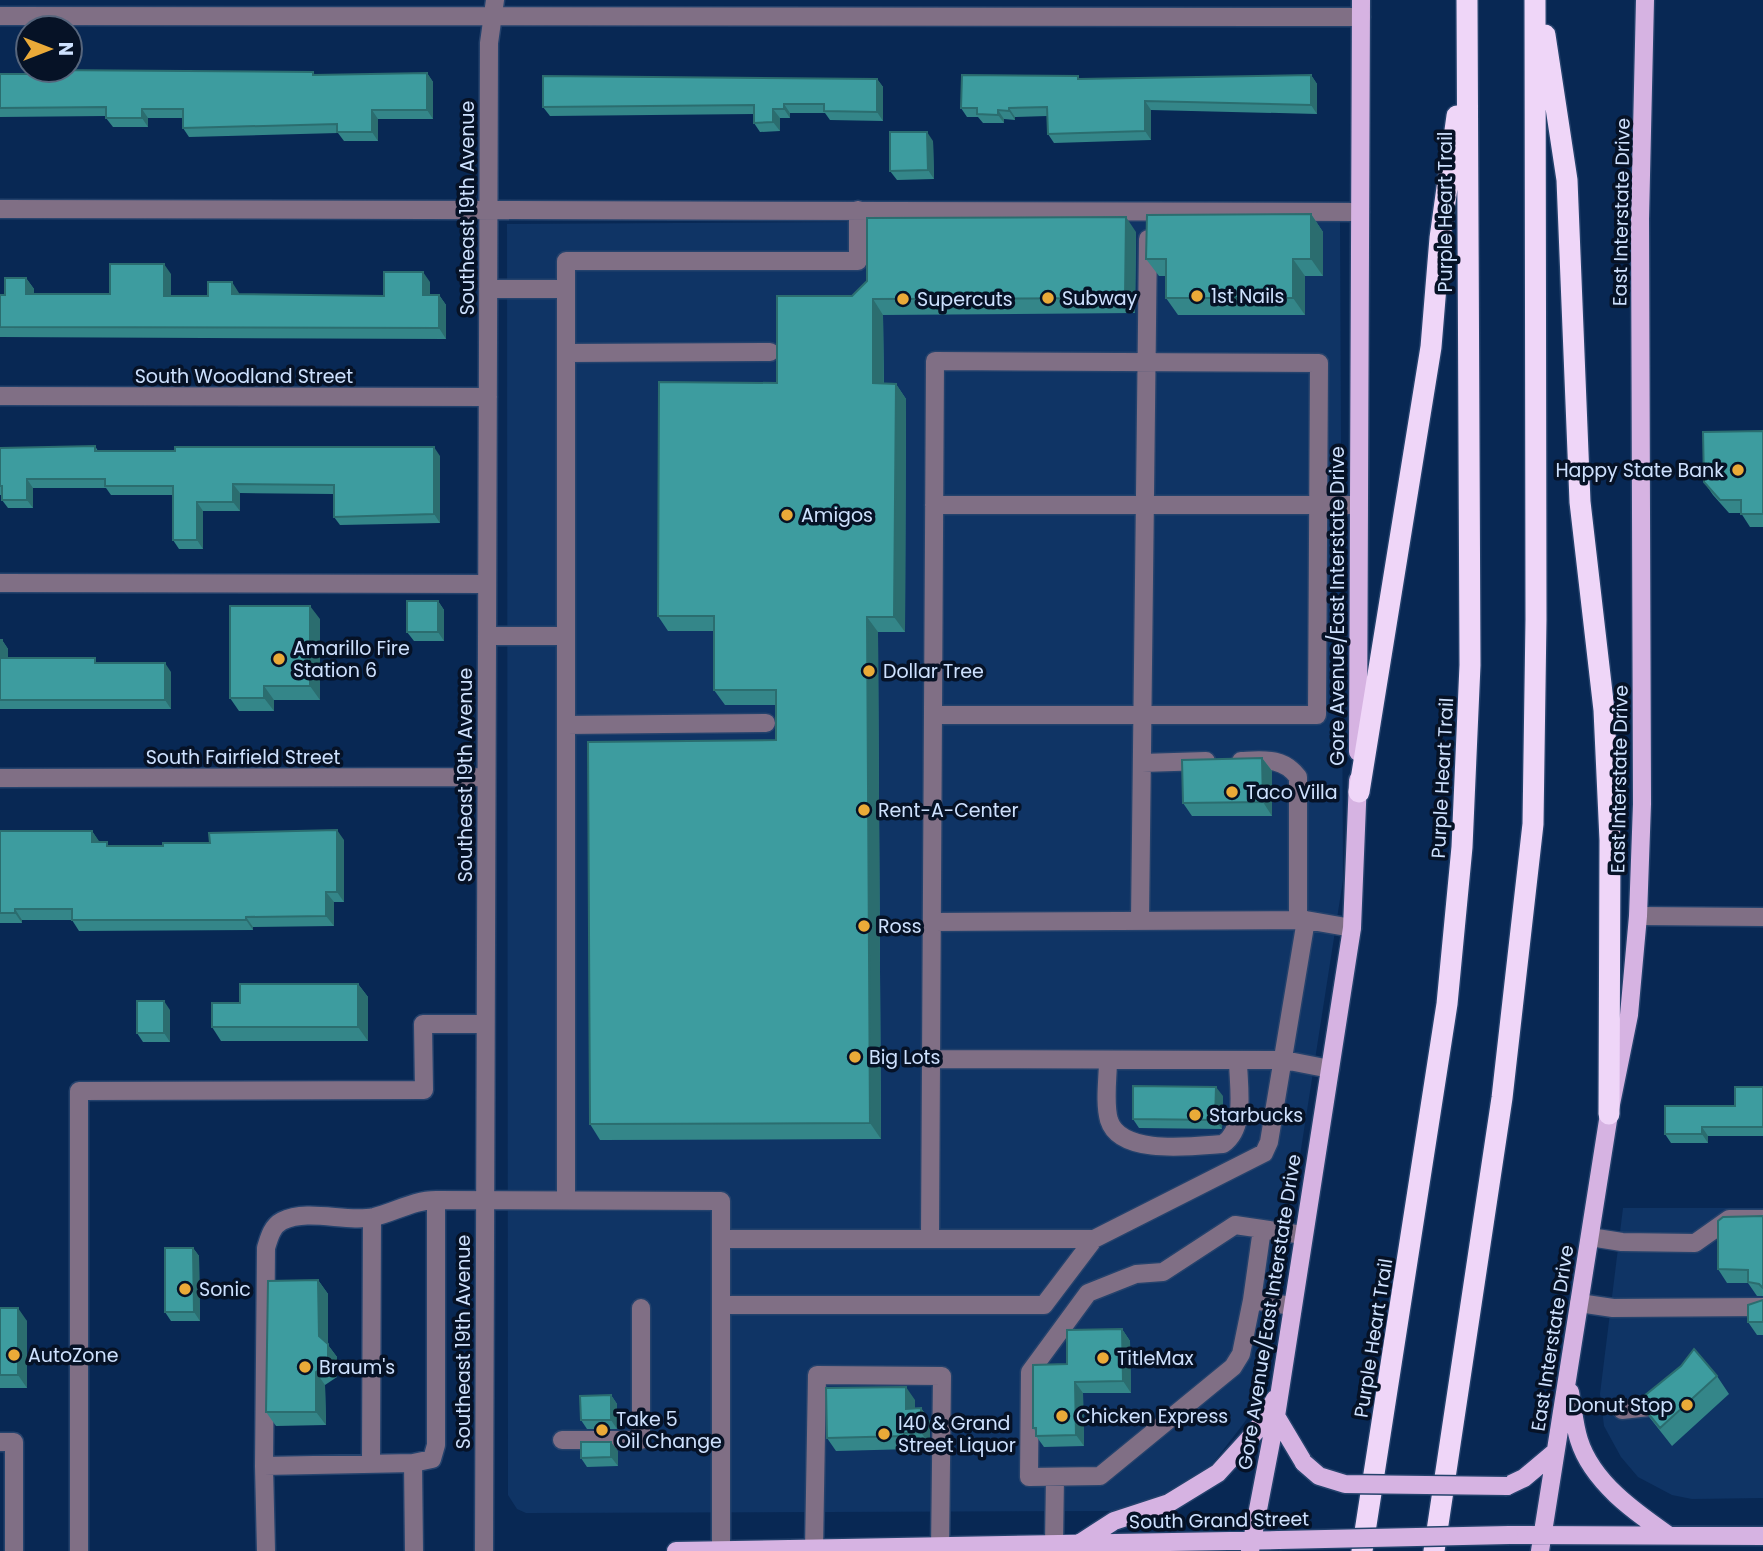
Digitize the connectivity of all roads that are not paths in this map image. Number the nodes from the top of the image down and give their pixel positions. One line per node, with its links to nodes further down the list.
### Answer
1 (1468, 0): 8 (highway, Purple Heart Trail)
2 (1535, 0): 99 (highway)
3 (1540, 0): 49 (highway)
4 (1645, 0): 37 (main road, East Interstate Drive)
5 (494, 8): 6 (street); 7 (street); 10 (street, Southeast 19th Avenue)
6 (1361, 8): 13 (main road, Gore Avenue/East Interstate Drive)
7 (0, 16)
8 (1468, 41): 36 (highway); 98 (highway, Purple Heart Trail)
9 (0, 209): 10 (street)
10 (488, 209): 11 (street); 14 (street, Southeast 19th Avenue)
11 (858, 210): 12 (street); 15 (street)
12 (1148, 211): 13 (street); 18 (street)
13 (1360, 212): 23 (main road, Gore Avenue/East Interstate Drive)
14 (488, 289): 15 (street); 20 (street, Southeast 19th Avenue)
15 (566, 289): 17 (street)
16 (770, 352): 17 (street)
17 (566, 354): 28 (street)
18 (1146, 362): 21 (street); 22 (street); 24 (street)
19 (0, 396): 20 (street, South Woodland Street)
20 (488, 397): 26 (street, Southeast 19th Avenue)
21 (934, 505): 24 (street); 29 (street)
22 (1318, 505): 23 (street); 24 (street); 30 (street)
23 (1358, 505): 36 (main road, Gore Avenue/East Interstate Drive)
24 (1144, 506): 30 (street)
25 (0, 583): 26 (street)
26 (487, 584): 27 (street, Southeast 19th Avenue)
27 (487, 636): 28 (street); 35 (street, Southeast 19th Avenue)
28 (566, 636): 32 (street)
29 (933, 715): 30 (street); 41 (street)
30 (1142, 716): 33 (street)
31 (766, 723): 32 (street)
32 (566, 725): 52 (street)
33 (1142, 763): 39 (street); 40 (street)
34 (0, 778): 35 (street, South Fairfield Street)
35 (486, 778): 43 (street, Southeast 19th Avenue)
36 (1359, 792): 42 (main road, Gore Avenue/East Interstate Drive)
37 (1638, 916): 38 (street); 49 (main road, East Interstate Drive)
38 (1763, 917)
39 (1302, 920): 40 (street); 42 (street); 47 (street)
40 (1140, 921): 41 (street)
41 (932, 922): 44 (street)
42 (1352, 928): 48 (main road, Gore Avenue/East Interstate Drive)
43 (485, 1024): 51 (street, Southeast 19th Avenue); 92 (street)
44 (931, 1059): 45 (street); 59 (street)
45 (1108, 1059): 46 (street); 46 (street)
46 (1238, 1060): 47 (street)
47 (1284, 1060): 48 (street); 60 (street)
48 (1329, 1069): 56 (main road, Gore Avenue/East Interstate Drive)
49 (1609, 1114): 57 (main road, East Interstate Drive)
50 (436, 1200): 51 (street); 53 (street); 76 (street)
51 (485, 1200): 52 (street); 95 (street, Southeast 19th Avenue)
52 (566, 1200): 58 (street)
53 (372, 1218): 75 (street); 77 (street)
54 (1763, 1219): 57 (street)
55 (1262, 1229): 56 (street); 61 (street); 78 (street)
56 (1303, 1235): 64 (main road, Gore Avenue/East Interstate Drive)
57 (1590, 1237): 62 (main road, East Interstate Drive)
58 (721, 1239): 59 (street); 63 (street)
59 (930, 1239): 60 (street)
60 (1094, 1239): 63 (street)
61 (1252, 1300): 64 (street); 78 (street)
62 (1579, 1303): 65 (street); 67 (main road, East Interstate Drive)
63 (721, 1305): 87 (street)
64 (1292, 1306): 69 (main road, Gore Avenue/East Interstate Drive)
65 (1763, 1307)
66 (641, 1308): 72 (street)
67 (1567, 1377): 74 (main road, East Interstate Drive); 79 (main road)
68 (1677, 1383): 70 (street)
69 (1277, 1396): 71 (main road, Gore Avenue/East Interstate Drive); 81 (main road)
70 (1622, 1410)
71 (1276, 1416): 74 (main road, bridge); 84 (main road, Gore Avenue/East Interstate Drive)
72 (562, 1440)
73 (0, 1442): 91 (street)
74 (1555, 1452): 83 (main road, East Interstate Drive)
75 (371, 1464): 76 (street); 77 (street)
76 (413, 1464): 94 (street)
77 (264, 1466): 93 (street)
78 (1055, 1477): 82 (street)
79 (1668, 1535): 80 (main road, South Grand Street); 83 (main road, South Grand Street)
80 (1763, 1536)
81 (1080, 1543): 82 (main road, South Grand Street); 85 (main road, South Grand Street)
82 (1054, 1544): 86 (main road, South Grand Street)
83 (1541, 1544): 84 (main road, South Grand Street, bridge)
84 (1251, 1546): 85 (main road, South Grand Street)
85 (1116, 1547)
86 (1014, 1548): 90 (main road, South Grand Street)
87 (721, 1550): 88 (main road, South Grand Street); 97 (main road, South Grand Street)
88 (776, 1550): 89 (main road, South Grand Street)
89 (814, 1550): 90 (main road, South Grand Street); 90 (street)
90 (940, 1550)
91 (14, 1551)
92 (79, 1551)
93 (266, 1551)
94 (414, 1551)
95 (484, 1551)
96 (676, 1551): 97 (main road, South Grand Street)
97 (699, 1551)
98 (1362, 1551)
99 (1434, 1551)

